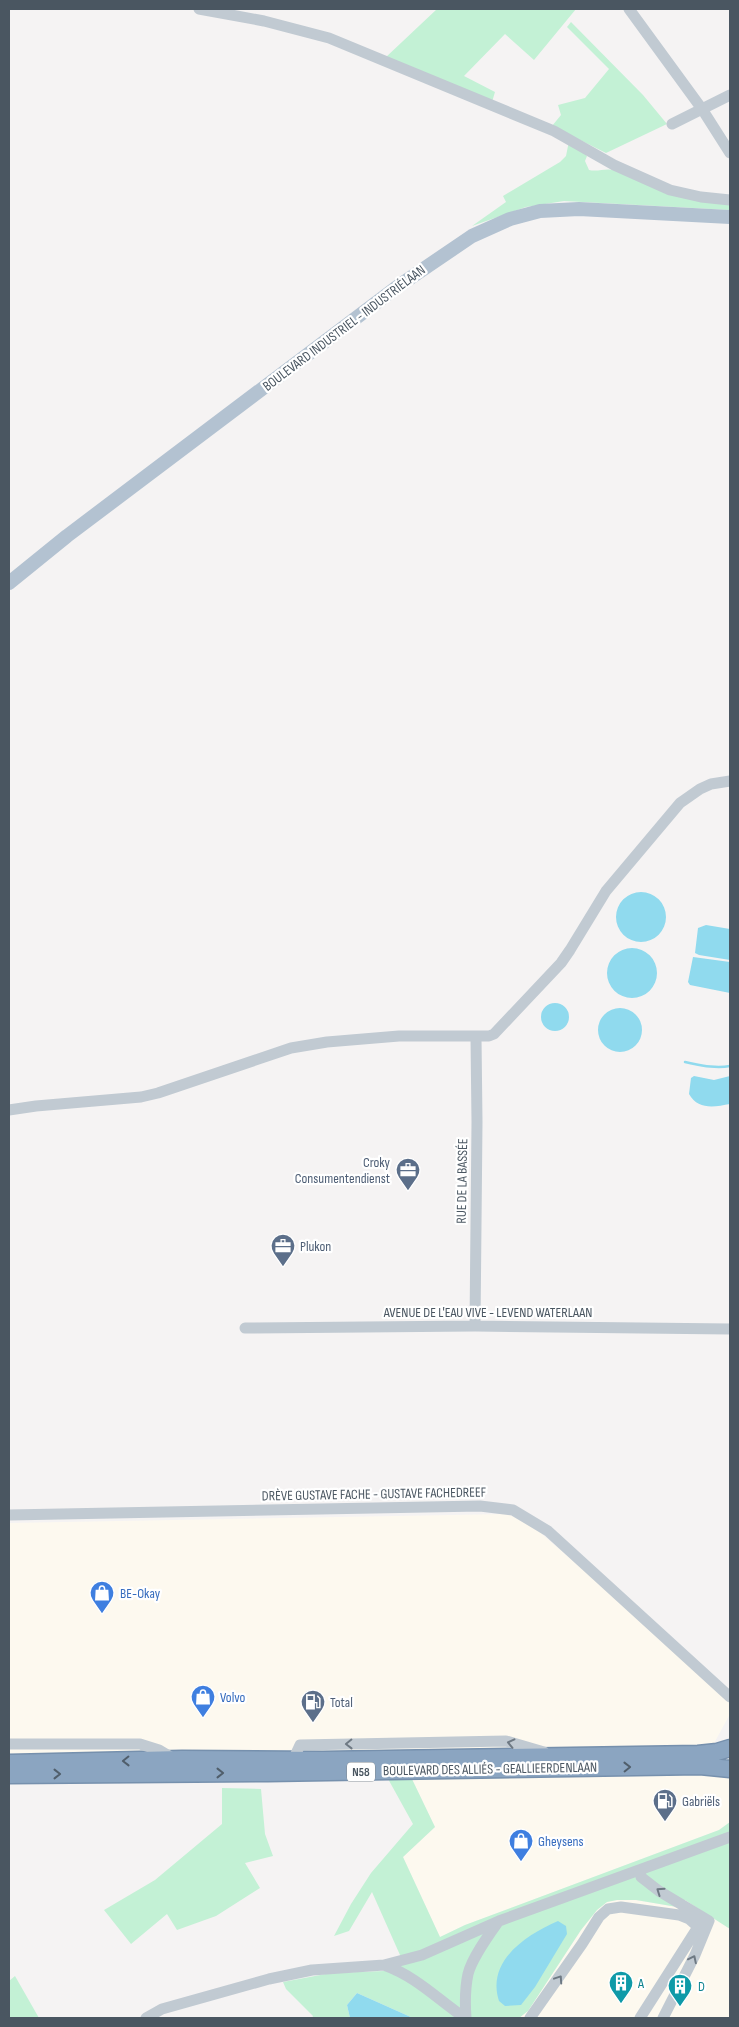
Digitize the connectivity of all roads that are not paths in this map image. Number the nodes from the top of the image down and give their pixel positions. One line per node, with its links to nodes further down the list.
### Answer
1 (199, 9): 7 (street)
2 (628, 9): 4 (street)
3 (730, 95): 4 (street)
4 (702, 109): 5 (street); 6 (street)
5 (672, 124)
6 (730, 153)
7 (730, 200)
8 (730, 217): 9 (main road, BOULEVARD INDUSTRIEL - INDUSTRIÉLAAN)
9 (9, 582)
10 (730, 781): 11 (street)
11 (476, 1037): 12 (street); 13 (street, RUE DE LA BASSÉE)
12 (9, 1110)
13 (475, 1326): 14 (street, AVENUE DE L'EAU VIVE - LEVEND WATERLAAN); 15 (street, AVENUE DE L'EAU VIVE - LEVEND WATERLAAN)
14 (245, 1328)
15 (730, 1329)
16 (9, 1515): 17 (street, DRÈVE GUSTAVE FACHE - GUSTAVE FACHEDREEF)
17 (730, 1697)
18 (9, 1744): 20 (street)
19 (730, 1748): 20 (highway, BOULEVARD DES ALLIÉS - GEALLIEERDENLAAN / N58, one-way to 20)
20 (175, 1760): 21 (highway, BOULEVARD DES ALLIÉS - GEALLIEERDENLAAN / N58, one-way to 21)
21 (9, 1763)
22 (730, 1769): 23 (highway, BOULEVARD DES ALLIÉS - GEALLIEERDENLAAN / N58, one-way to 22)
23 (9, 1775)
24 (730, 1830): 26 (street)
25 (730, 1838): 26 (street)
26 (714, 1842): 27 (street)
27 (640, 1870): 28 (street); 29 (street, one-way to 27)
28 (499, 1921): 30 (street); 32 (street)
29 (702, 1928): 33 (street, one-way to 29); 34 (street); 35 (street, one-way to 29)
30 (384, 1965): 31 (street); 32 (street)
31 (146, 2018)
32 (465, 2018)
33 (530, 2018)
34 (640, 2018)
35 (663, 2018)

